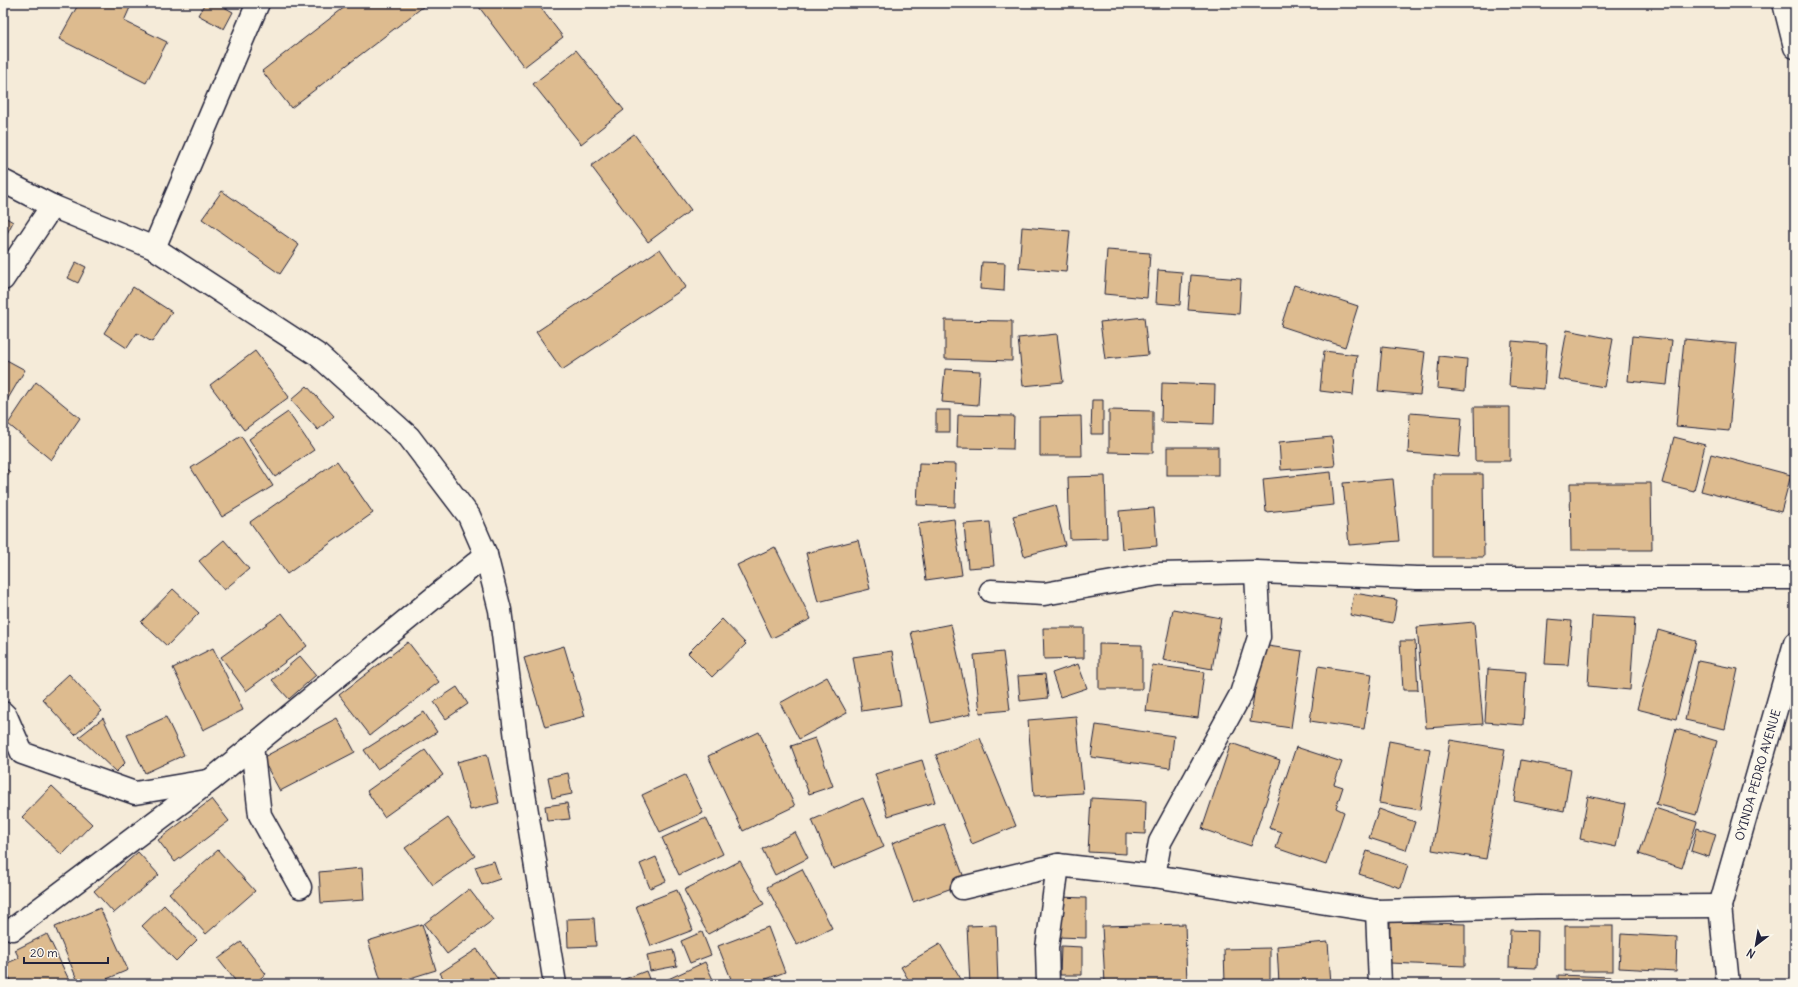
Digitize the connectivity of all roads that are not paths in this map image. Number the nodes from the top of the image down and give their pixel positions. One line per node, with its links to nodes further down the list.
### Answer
1 (258, 3): 6 (street)
2 (1784, 3): 3 (street)
3 (1795, 47)
4 (3, 181): 5 (street)
5 (52, 206): 6 (street); 7 (street)
6 (154, 248): 8 (street)
7 (3, 279)
8 (486, 555): 14 (street); 23 (street)
9 (1256, 572): 10 (street); 11 (street); 17 (street)
10 (1795, 578)
11 (991, 591)
12 (1795, 644): 20 (street, OYINDA PEDRO AVENUE)
13 (3, 713): 15 (street)
14 (252, 746): 15 (street); 18 (street)
15 (210, 780): 22 (street)
16 (1058, 865): 17 (street); 19 (street); 24 (street)
17 (1154, 876): 21 (street)
18 (300, 887)
19 (962, 888)
20 (1720, 906): 21 (street); 26 (street)
21 (1377, 911): 25 (street)
22 (13, 929)
23 (556, 984)
24 (1048, 984)
25 (1380, 984)
26 (1728, 984)

